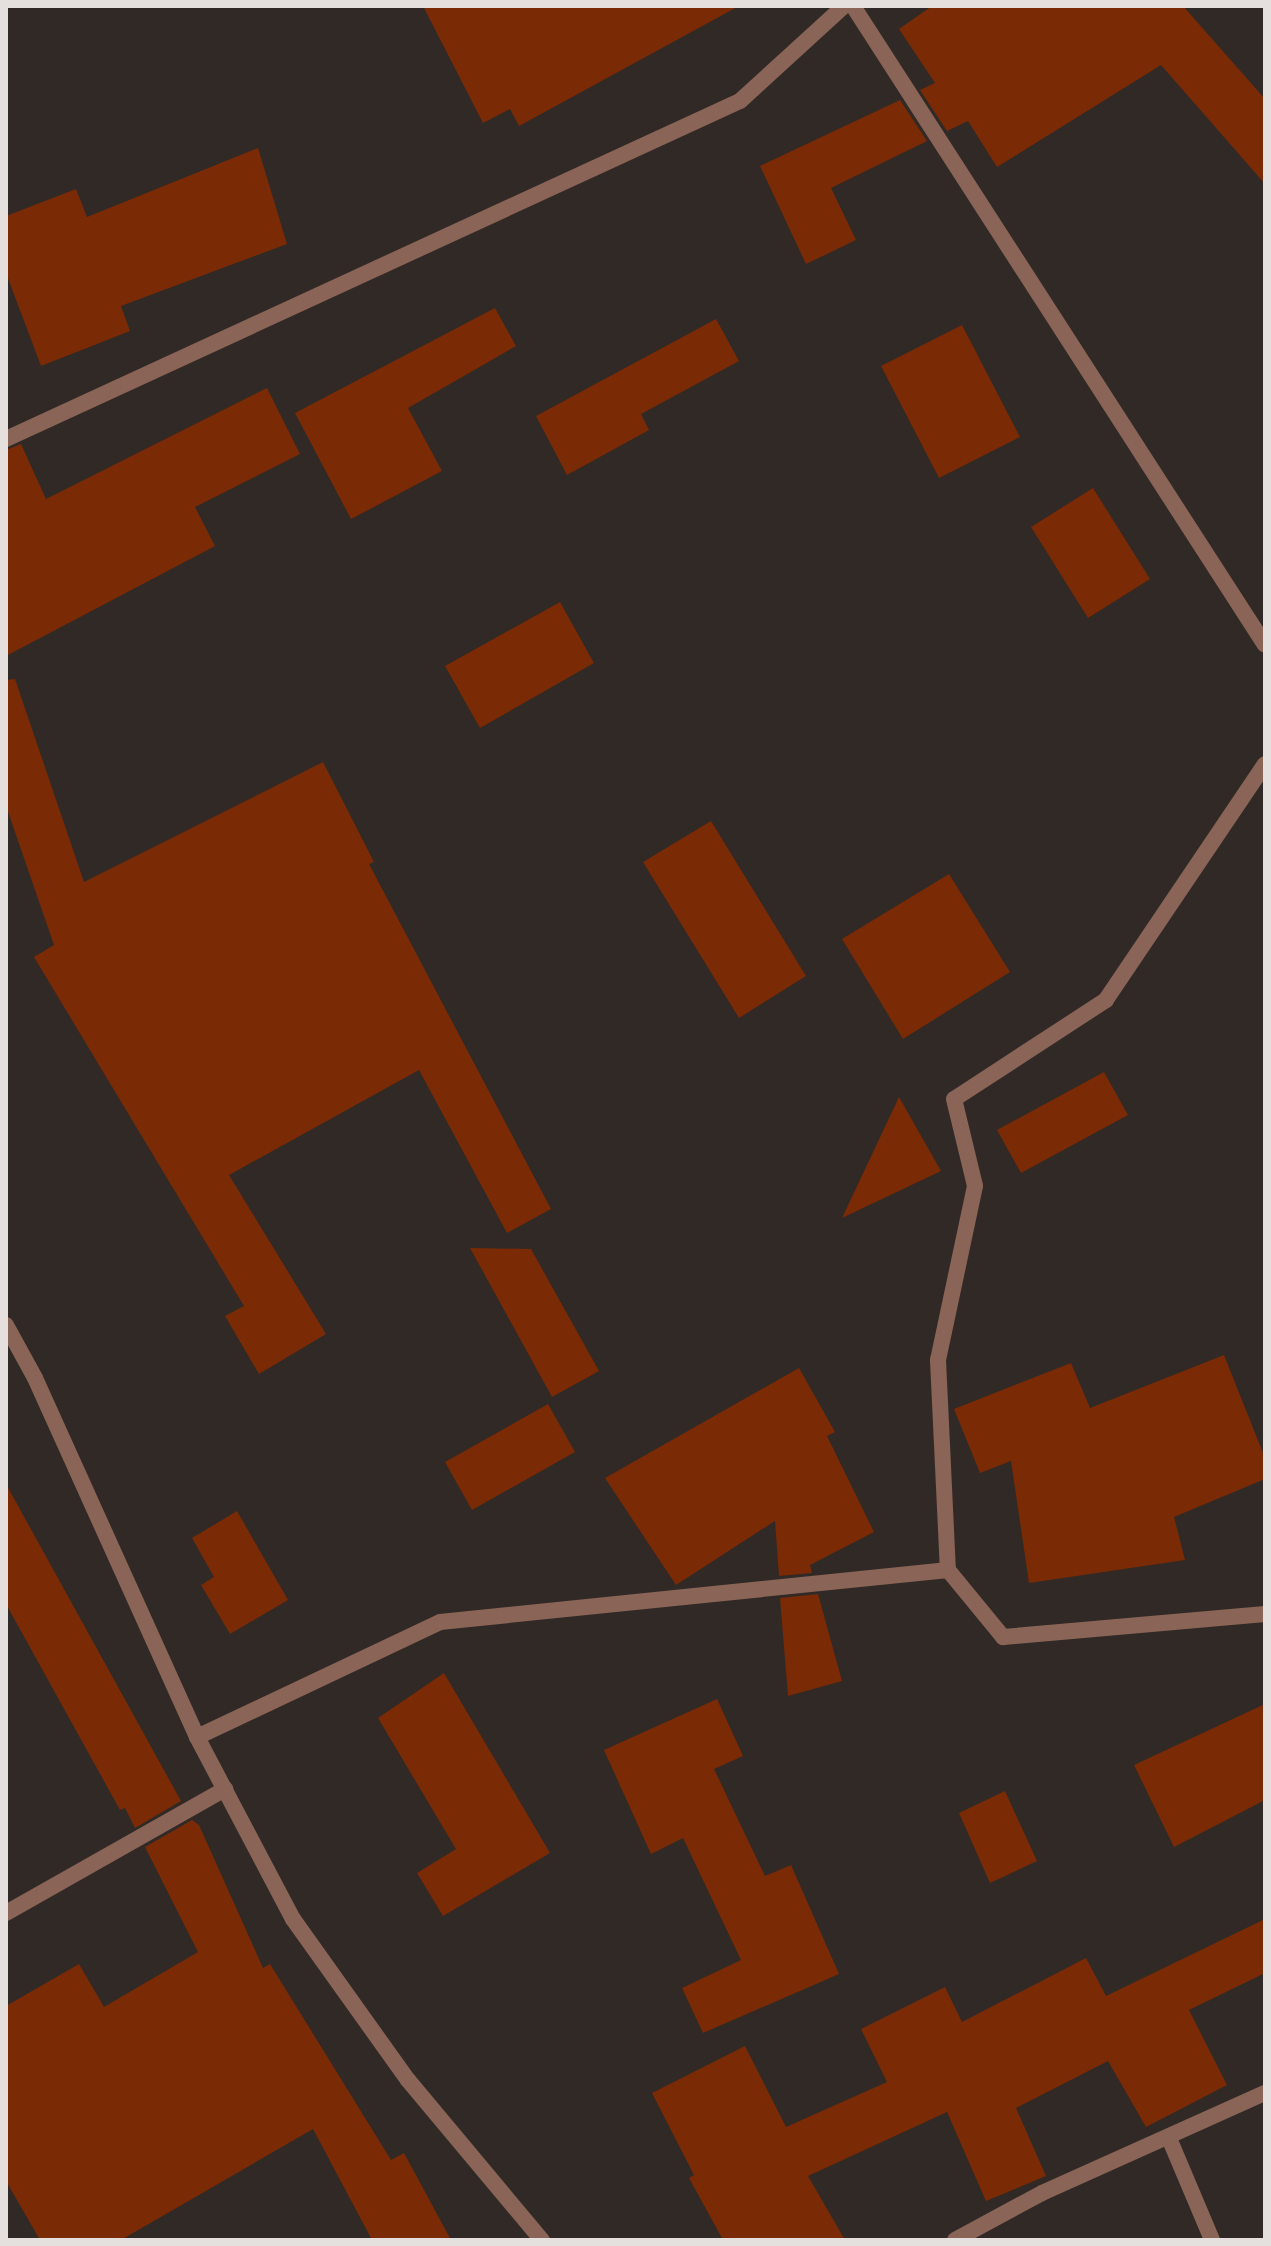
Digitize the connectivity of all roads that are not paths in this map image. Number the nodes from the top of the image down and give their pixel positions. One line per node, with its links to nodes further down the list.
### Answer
1 (844, 6): 3 (street)
2 (853, 6): 4 (street)
3 (6, 439)
4 (1265, 645)
5 (1265, 764): 7 (street)
6 (6, 1325): 9 (street)
7 (948, 1570): 8 (street); 9 (street)
8 (1265, 1614)
9 (197, 1737): 10 (street)
10 (225, 1789): 11 (street); 14 (street)
11 (6, 1913)
12 (1265, 2093): 13 (street)
13 (1169, 2138): 15 (street); 16 (street)
14 (542, 2240)
15 (955, 2240)
16 (1212, 2240)

